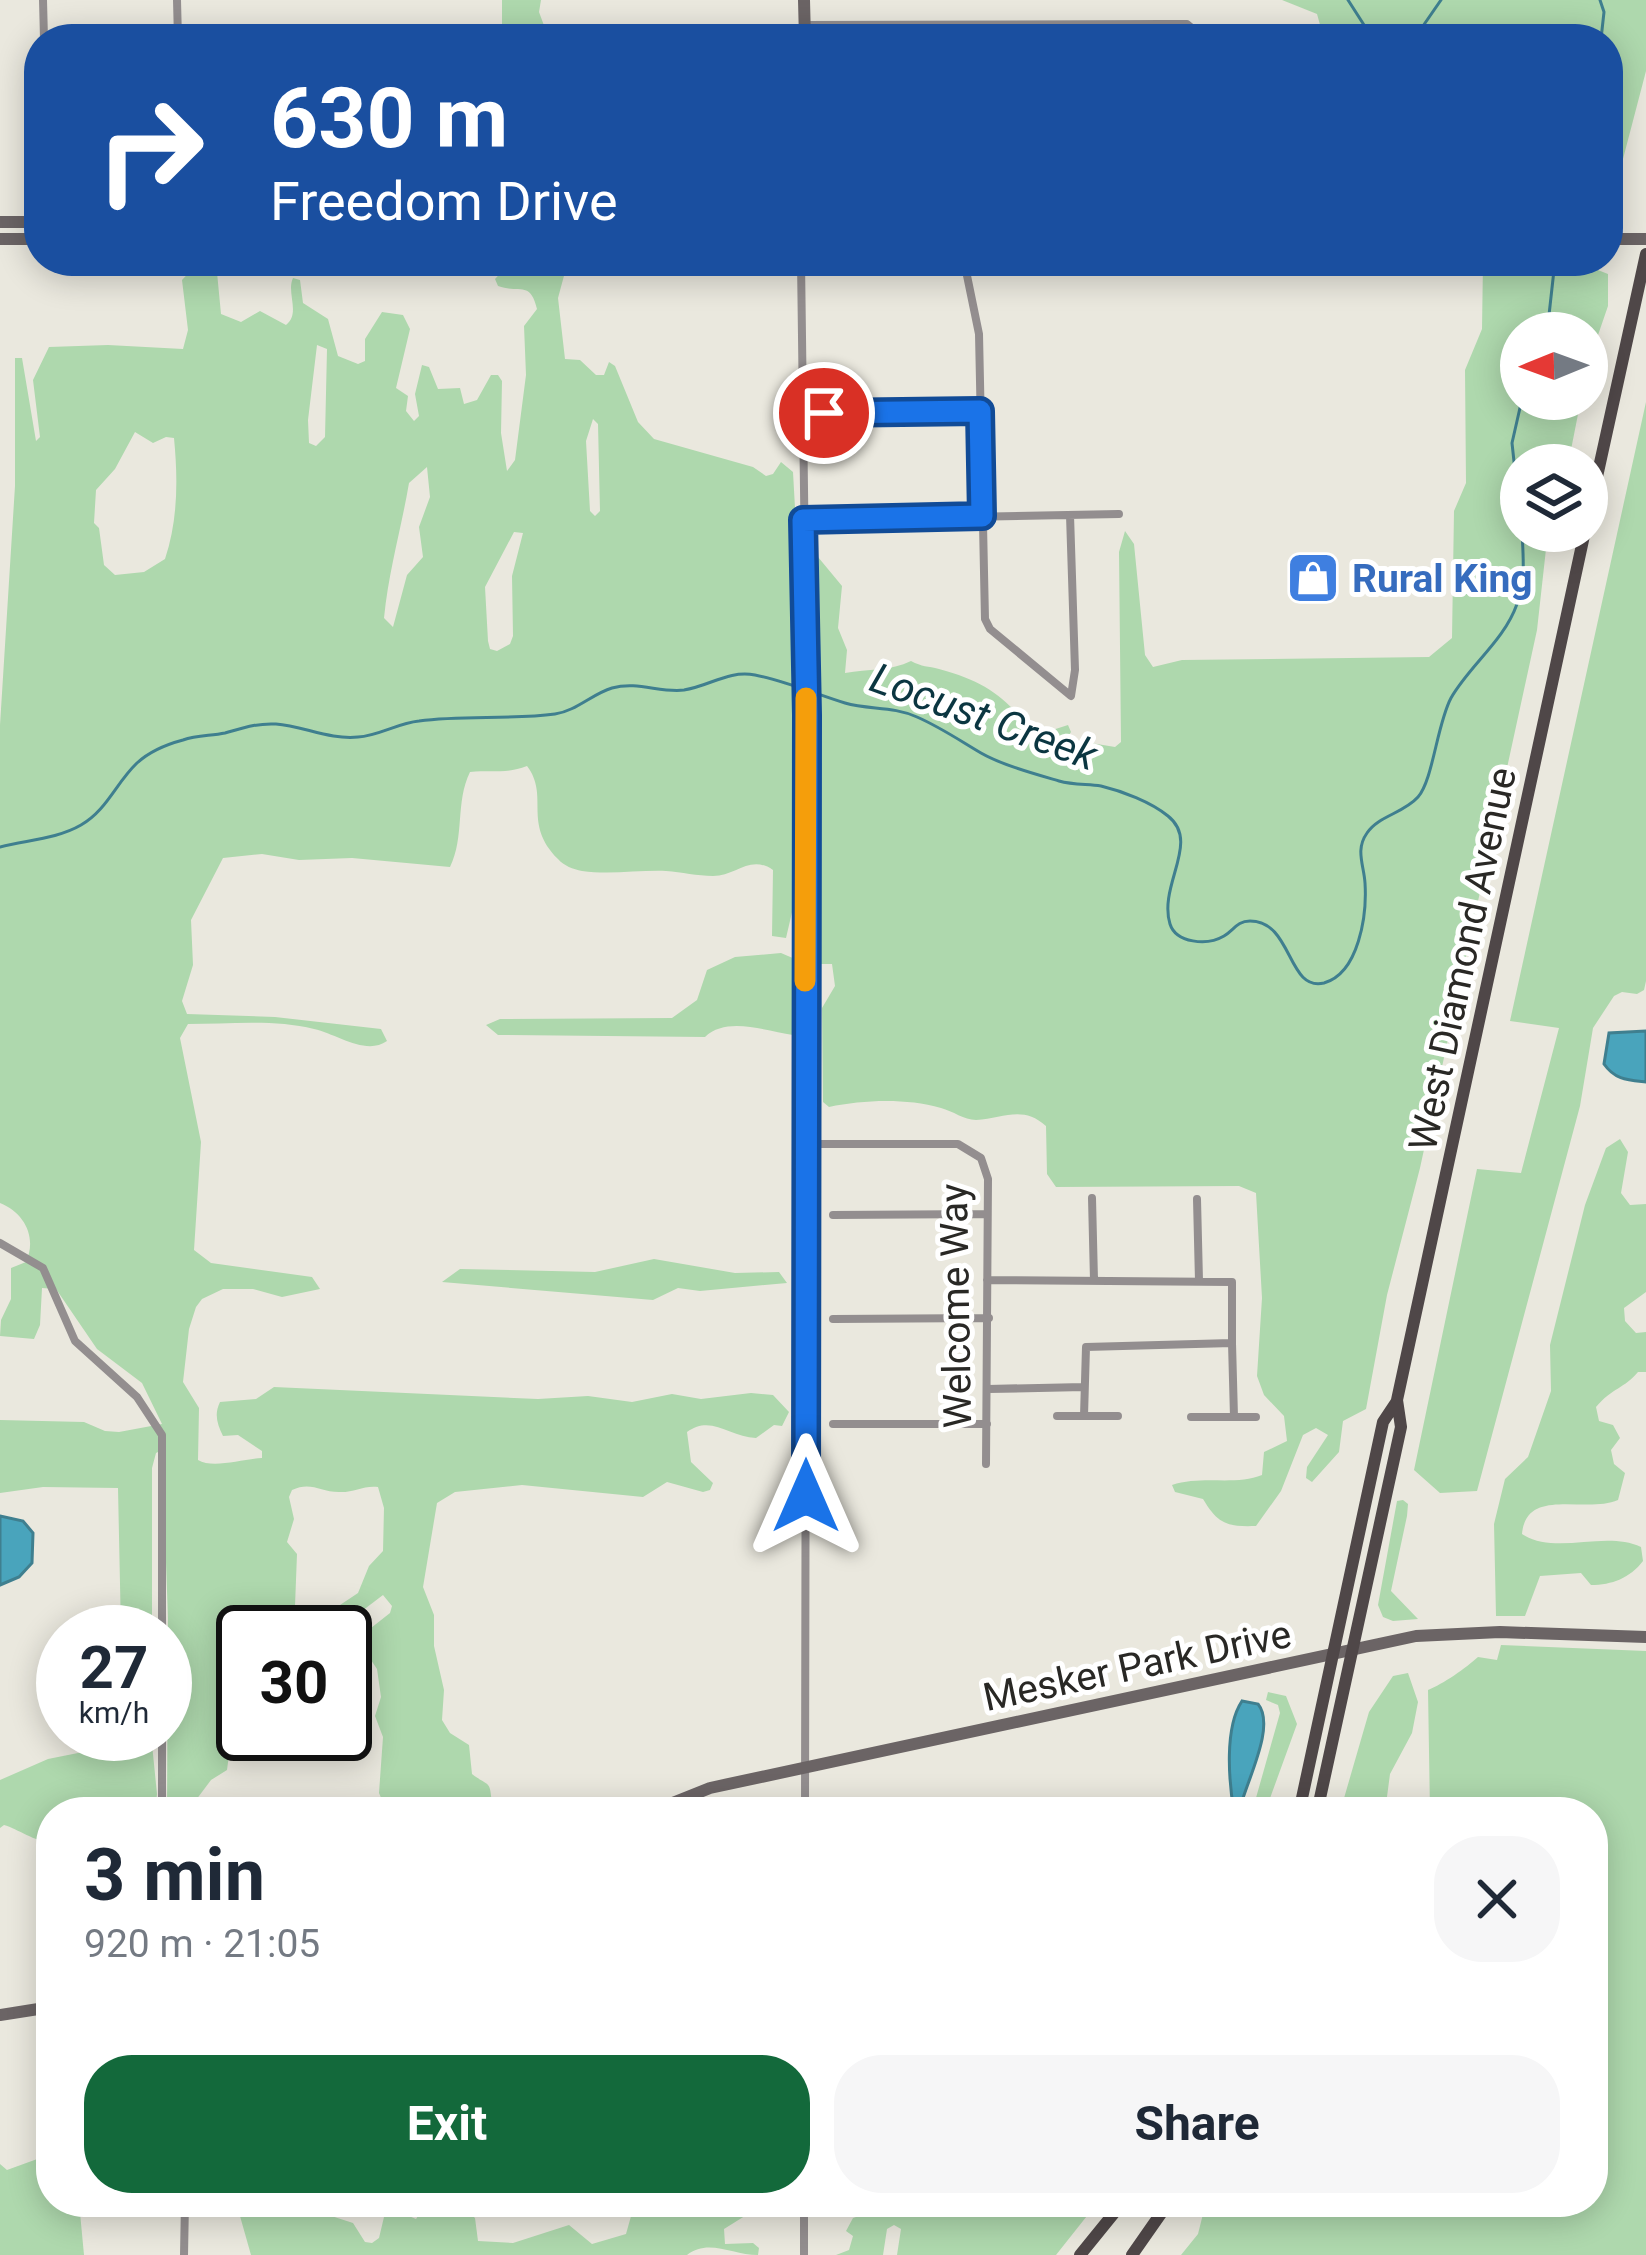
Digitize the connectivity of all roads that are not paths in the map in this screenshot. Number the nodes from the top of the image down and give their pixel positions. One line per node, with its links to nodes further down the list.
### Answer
1 (1646, 254): 6 (main road, West Diamond Avenue)
2 (801, 276): 10 (street)
3 (967, 276): 4 (street)
4 (980, 411): 5 (street); 9 (street)
5 (824, 413)
6 (1604, 444)
7 (1070, 514): 8 (street); 9 (street); 9 (street)
8 (1119, 514)
9 (982, 516): 10 (street)
10 (803, 520): 12 (street)
11 (1581, 552): 26 (main road, West Diamond Avenue)
12 (804, 1144): 15 (street, Welcome Way); 41 (street)
13 (1092, 1198): 19 (street)
14 (1196, 1199): 20 (street)
15 (987, 1214): 16 (street); 18 (street, Welcome Way)
16 (832, 1215)
17 (0, 1243): 36 (street)
18 (987, 1280): 19 (street); 21 (street, Welcome Way)
19 (1094, 1280): 20 (street)
20 (1199, 1281): 23 (street)
21 (988, 1318): 22 (street); 25 (street, Welcome Way)
22 (833, 1319)
23 (1232, 1343): 24 (street); 31 (street)
24 (1084, 1387): 25 (street); 28 (street)
25 (988, 1389): 34 (street, Welcome Way)
26 (1397, 1400): 38 (main road, West Diamond Avenue); 39 (main road, West Diamond Avenue)
27 (1057, 1416): 28 (street)
28 (1084, 1416): 29 (street)
29 (1118, 1416)
30 (1191, 1417): 31 (street)
31 (1234, 1417): 32 (street)
32 (1256, 1417)
33 (833, 1424): 34 (street)
34 (987, 1424): 35 (street, Welcome Way)
35 (986, 1464)
36 (162, 1605)
37 (1646, 1637): 38 (street, Mesker Park Drive)
38 (1353, 1649): 39 (street, Mesker Park Drive); 46 (main road, West Diamond Avenue)
39 (1333, 1654): 41 (street, Mesker Park Drive); 45 (main road, West Diamond Avenue)
40 (162, 1761): 42 (street)
41 (804, 1768): 43 (street, Mesker Park Drive); 44 (street)
42 (162, 1797)
43 (682, 1797)
44 (805, 1797)
45 (1302, 1797)
46 (1320, 1797)
47 (36, 2009): 48 (street)
48 (0, 2014)
49 (185, 2217): 53 (street)
50 (804, 2217): 54 (street)
51 (1111, 2217): 55 (main road)
52 (1159, 2217): 56 (main road)
53 (184, 2255)
54 (804, 2255)
55 (1080, 2255)
56 (1132, 2255)

